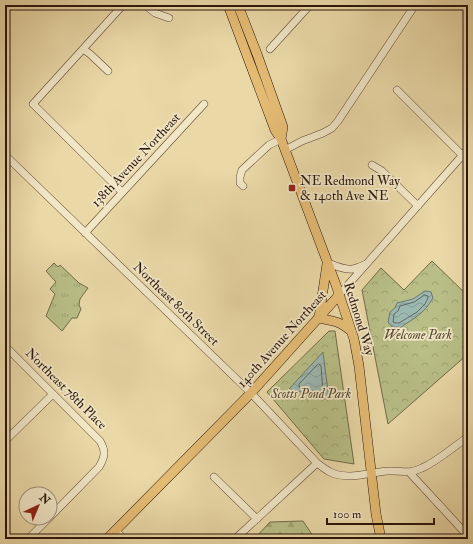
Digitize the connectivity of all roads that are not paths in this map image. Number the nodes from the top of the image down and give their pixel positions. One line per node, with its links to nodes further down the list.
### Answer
1 (123, 5): 8 (street)
2 (146, 5): 7 (street)
3 (228, 5): 13 (main road, Redmond Way)
4 (238, 5): 13 (main road, Redmond Way)
5 (310, 5): 9 (street)
6 (415, 5): 15 (street)
7 (169, 18)
8 (83, 49): 10 (street); 21 (street)
9 (270, 49)
10 (108, 71)
11 (397, 90): 17 (street)
12 (204, 104): 21 (street, 138th Avenue Northeast)
13 (281, 139): 15 (main road, Redmond Way); 20 (street)
14 (468, 149): 17 (street, 140th Avenue Northeast)
15 (285, 150): 24 (main road, Redmond Way)
16 (5, 155): 23 (street, Northeast 80th Street)
17 (462, 156): 18 (street); 22 (street, 140th Avenue Northeast)
18 (468, 161)
19 (372, 165): 22 (street)
20 (243, 186)
21 (122, 192): 23 (street, 138th Avenue Northeast)
22 (418, 206): 25 (street, 140th Avenue Northeast)
23 (85, 233): 30 (street, Northeast 80th Street)
24 (328, 263): 25 (street); 26 (main road, Redmond Way); 27 (main road)
25 (368, 264): 26 (street, 140th Avenue Northeast)
26 (339, 295): 27 (main road, 140th Avenue Northeast); 28 (main road, Redmond Way)
27 (318, 318): 28 (main road); 30 (main road, 140th Avenue Northeast)
28 (352, 331): 36 (main road, Redmond Way)
29 (5, 346): 31 (street, Northeast 78th Place)
30 (251, 393): 34 (street, Northeast 80th Street); 41 (main road, 140th Avenue Northeast)
31 (53, 394): 33 (street); 38 (street, Northeast 78th Place)
32 (468, 437): 35 (street)
33 (5, 441)
34 (318, 463): 36 (street, Northeast 80th Street); 39 (street)
35 (409, 472): 36 (street); 42 (street)
36 (372, 474): 47 (main road, Redmond Way)
37 (214, 477): 39 (street)
38 (58, 510)
39 (257, 519): 46 (street)
40 (42, 526): 43 (street)
41 (115, 530): 44 (main road, 140th Avenue Northeast); 45 (street)
42 (468, 536)
43 (28, 539)
44 (107, 539)
45 (124, 539)
46 (235, 539)
47 (381, 539)

